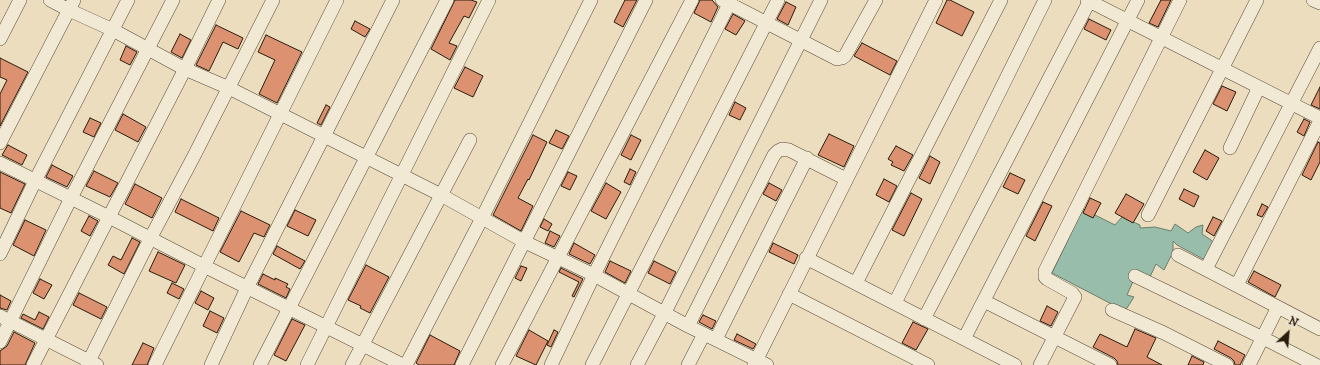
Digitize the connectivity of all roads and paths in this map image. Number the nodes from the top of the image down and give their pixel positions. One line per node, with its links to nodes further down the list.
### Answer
1 (20, 0): 32 (street)
2 (50, 0): 27 (street)
3 (128, 0): 30 (street)
4 (173, 0): 35 (street)
5 (219, 0): 37 (street)
6 (273, 0): 39 (street)
7 (337, 0): 41 (street)
8 (393, 0): 44 (street)
9 (447, 0): 48 (street)
10 (490, 0): 51 (street)
11 (591, 0): 58 (street)
12 (646, 0): 60 (street)
13 (692, 0): 63 (street)
14 (778, 0): 29 (street)
15 (821, 0): 33 (street)
16 (876, 0): 33 (street)
17 (936, 0): 52 (street)
18 (1001, 0): 69 (street)
19 (1045, 0): 75 (street)
20 (1089, 0): 28 (street); 81 (street)
21 (1138, 0): 28 (street)
22 (1180, 0): 31 (street)
23 (1257, 0): 36 (street)
24 (1313, 0): 26 (street)
25 (728, 1): 29 (street); 67 (street)
26 (1320, 3)
27 (71, 5): 30 (street); 46 (street)
28 (1128, 21): 31 (street); 74 (street)
29 (767, 23): 33 (street); 72 (street)
30 (113, 30): 35 (street); 53 (street)
31 (1161, 38): 36 (street); 86 (street)
32 (0, 39)
33 (801, 40): 79 (street)
34 (1320, 48): 40 (street)
35 (149, 49): 37 (street); 55 (street)
36 (1222, 68): 38 (street); 56 (street)
37 (185, 69): 39 (street); 57 (street)
38 (1260, 87): 40 (street); 47 (street)
39 (229, 88): 41 (street); 59 (street)
40 (1292, 104): 42 (street); 66 (street)
41 (280, 114): 44 (street); 65 (street)
42 (1320, 118)
43 (1320, 121): 70 (street)
44 (324, 136): 48 (street); 71 (street)
45 (470, 140): 54 (street)
46 (0, 143)
47 (1230, 148)
48 (367, 158): 51 (street); 77 (street)
49 (806, 158): 52 (street); 82 (street); 85 (street)
50 (0, 163): 53 (street)
51 (402, 175): 54 (street); 83 (street)
52 (846, 178): 64 (street)
53 (35, 181): 55 (street); 61 (street)
54 (441, 195): 58 (street); 91 (street)
55 (71, 198): 57 (street); 80 (street)
56 (1148, 215)
57 (109, 217): 59 (street); 88 (street)
58 (482, 218): 60 (street); 100 (street)
59 (150, 239): 65 (street); 93 (street)
60 (525, 242): 63 (street); 101 (street)
61 (0, 254)
62 (1178, 255): 66 (street)
63 (558, 257): 67 (street); 102 (street)
64 (806, 258): 69 (street); 73 (street)
65 (204, 266): 71 (street); 95 (street)
66 (1206, 269): 70 (street)
67 (594, 275): 72 (street); 103 (street)
68 (1135, 276): 87 (street)
69 (856, 284): 75 (street)
70 (1237, 284): 76 (street)
71 (247, 288): 77 (street); 96 (street)
72 (628, 293): 79 (street); 104 (street)
73 (789, 294): 92 (street); 107 (street)
74 (984, 301): 86 (street); 89 (street)
75 (895, 303): 81 (street)
76 (1278, 307): 84 (street); 87 (street)
77 (289, 308): 83 (street); 97 (street)
78 (1112, 310): 111 (street)
79 (665, 312): 82 (street); 105 (street)
80 (5, 318): 88 (street); 90 (street)
81 (924, 319): 89 (street)
82 (688, 326): 85 (street)
83 (326, 327): 91 (street); 98 (street)
84 (1320, 329)
85 (710, 337): 92 (street); 106 (street)
86 (1055, 337): 109 (street); 110 (street)
87 (1263, 338): 112 (street); 113 (street)
88 (46, 339): 93 (street); 94 (street)
89 (964, 339): 108 (street)
90 (0, 342)
91 (362, 345): 99 (street); 100 (street)
92 (759, 363)
93 (91, 364)
94 (33, 365)
95 (155, 365)
96 (211, 365)
97 (260, 365)
98 (307, 365)
99 (352, 365)
100 (404, 365)
101 (462, 365)
102 (502, 365)
103 (552, 365)
104 (592, 365)
105 (637, 365)
106 (688, 365)
107 (928, 365)
108 (1015, 365)
109 (1040, 365)
110 (1110, 365)
111 (1227, 365)
112 (1249, 365)
113 (1316, 365)

